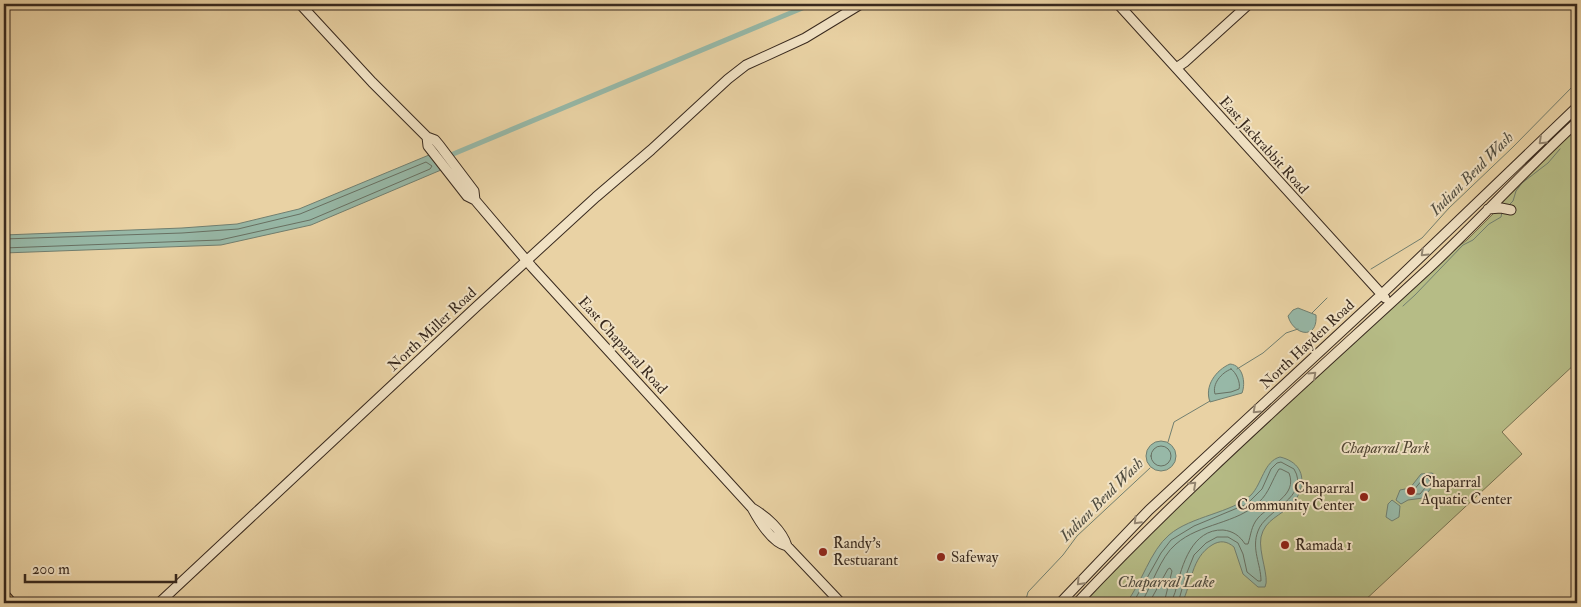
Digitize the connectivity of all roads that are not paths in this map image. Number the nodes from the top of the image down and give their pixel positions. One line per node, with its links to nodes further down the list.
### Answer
1 (300, 4): 10 (main road, East Chaparral Road)
2 (861, 4): 10 (main road, North Miller Road)
3 (1118, 4): 5 (main road, East Jackrabbit Road)
4 (1249, 4): 5 (main road)
5 (1176, 68): 11 (main road, East Jackrabbit Road)
6 (1577, 107): 11 (main road, North Hayden Road, one-way to 11)
7 (1577, 122): 8 (main road, North Hayden Road)
8 (1488, 209): 9 (main road); 12 (main road, North Hayden Road)
9 (1511, 210)
10 (527, 260): 15 (main road, North Miller Road); 16 (main road, East Chaparral Road)
11 (1382, 294): 12 (main road, East Jackrabbit Road); 17 (main road, North Hayden Road, one-way to 17)
12 (1390, 303): 18 (main road, North Hayden Road, one-way to 12)
13 (4, 594): 14 (main road)
14 (12, 603)
15 (159, 603)
16 (841, 603)
17 (1060, 603)
18 (1077, 603)

